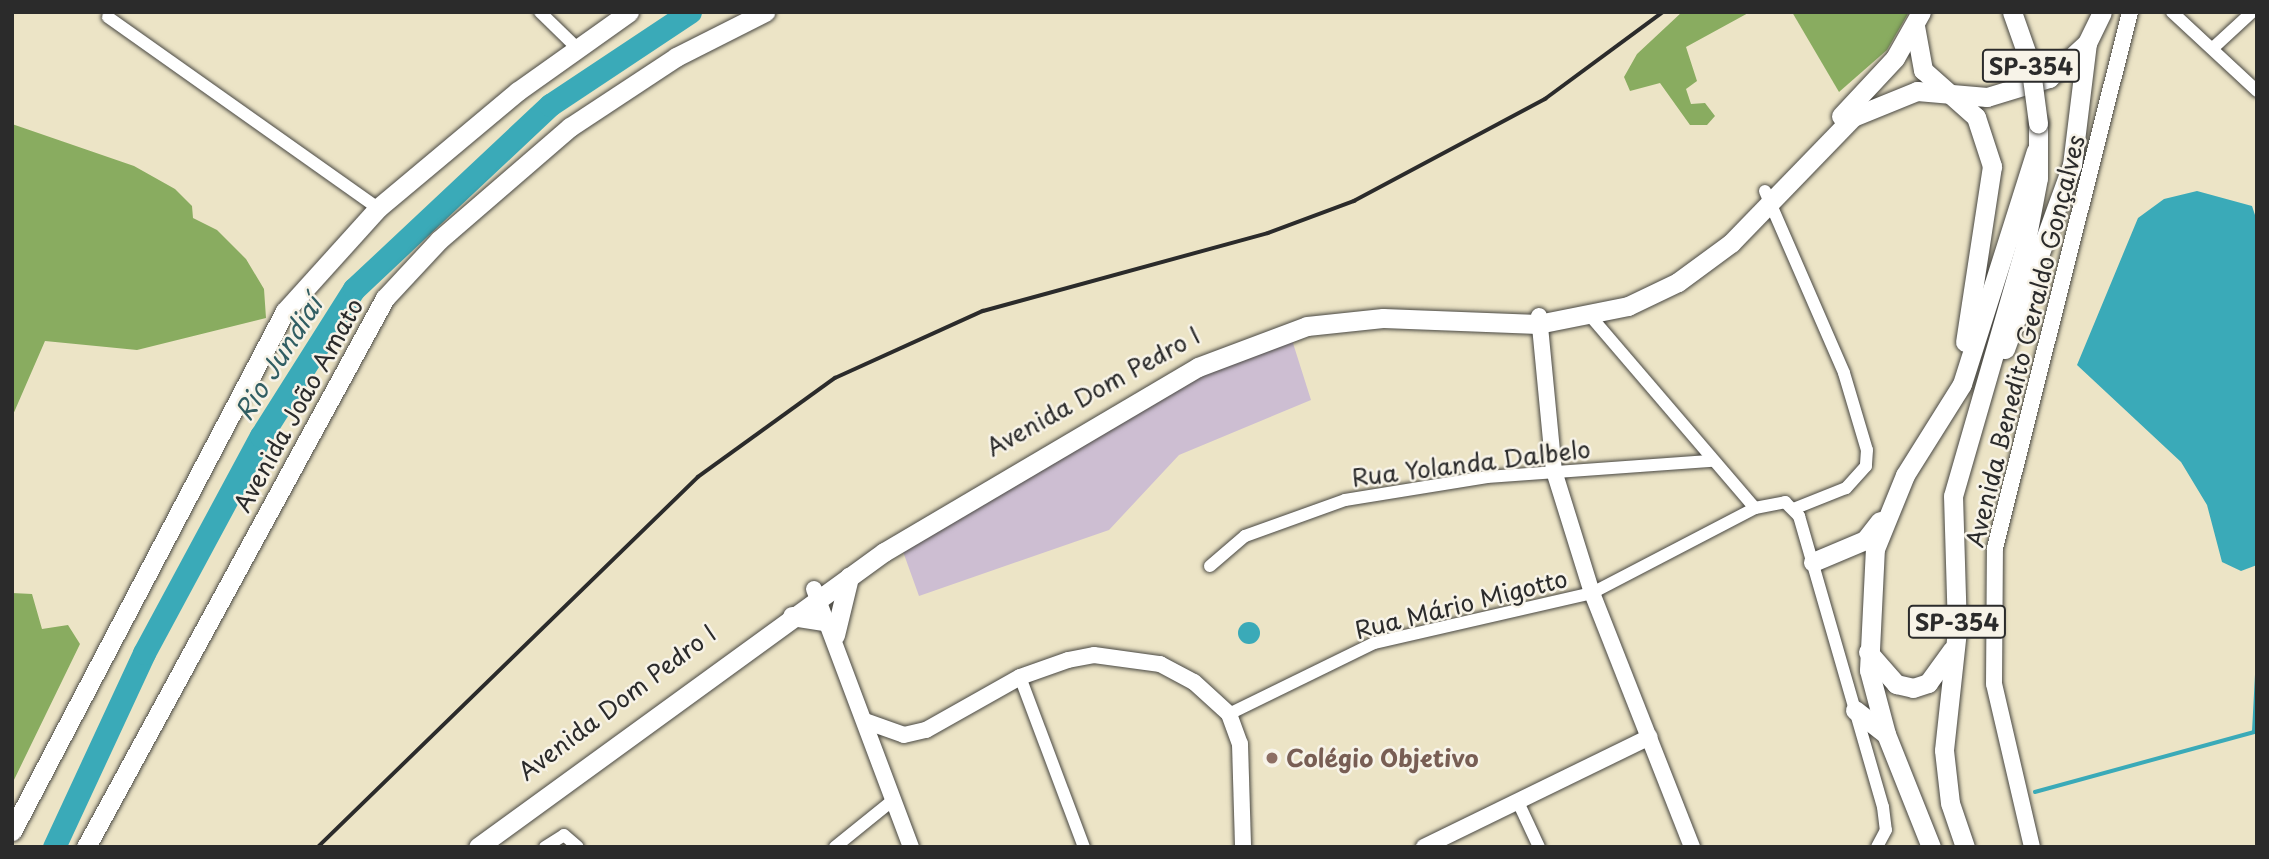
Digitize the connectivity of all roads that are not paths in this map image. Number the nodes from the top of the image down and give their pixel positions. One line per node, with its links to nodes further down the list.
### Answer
1 (540, 12): 13 (street)
2 (629, 12): 13 (main road, Avenida João Amato)
3 (765, 12): 48 (main road, Avenida João Amato)
4 (2012, 12): 16 (main road, SP-354, bridge)
5 (2102, 12): 11 (main road)
6 (2130, 12): 62 (street, Avenida Benedito Geraldo Gonçalves)
7 (2172, 12): 12 (street)
8 (2252, 12): 12 (street)
9 (108, 17): 19 (street)
10 (1918, 19): 15 (main road); 17 (main road)
11 (2087, 43): 15 (main road); 22 (main road)
12 (2213, 48): 14 (street)
13 (578, 49): 19 (main road, Avenida João Amato)
14 (2257, 92)
15 (1955, 96): 17 (main road); 23 (main road)
16 (2036, 151): 22 (main road, SP-354); 23 (main road, SP-354)
17 (1806, 156): 18 (main road, Avenida Dom Pedro I)
18 (1768, 196): 20 (main road, Avenida Dom Pedro I); 21 (main road, Avenida Dom Pedro I); 27 (street)
19 (378, 208): 46 (main road, Avenida João Amato)
20 (1592, 318): 21 (main road, Avenida Dom Pedro I); 24 (street)
21 (1539, 320): 25 (street); 31 (main road, Avenida Dom Pedro I); 32 (main road, Avenida Dom Pedro I)
22 (1982, 398): 36 (main road, SP-354)
23 (1917, 456): 28 (main road, SP-354)
24 (1712, 461): 25 (street, Rua Yolanda Dalbelo); 26 (street)
25 (1554, 471): 30 (street, Rua Yolanda Dalbelo); 33 (street)
26 (1755, 508): 27 (street); 33 (street, Rua Mário Migotto)
27 (1796, 508): 29 (street)
28 (1887, 512): 29 (main road); 37 (main road, SP-354)
29 (1813, 562): 39 (street)
30 (1210, 566)
31 (849, 577): 32 (main road, Avenida Dom Pedro I); 35 (main road)
32 (816, 593): 34 (main road, Avenida Dom Pedro I); 35 (street); 49 (main road, Avenida Dom Pedro I)
33 (1592, 593): 40 (street, Rua Mário Migotto); 43 (street)
34 (792, 615): 35 (main road); 50 (main road, Avenida Dom Pedro I)
35 (832, 628): 41 (street)
36 (1955, 643): 37 (main road); 61 (main road, SP-354)
37 (1868, 651): 42 (main road, SP-354)
38 (1020, 677): 40 (street); 41 (street); 55 (street)
39 (1855, 710): 42 (main road); 59 (street)
40 (1229, 714): 47 (street)
41 (865, 722): 44 (street)
42 (1886, 734): 60 (main road, SP-354)
43 (1650, 737): 45 (street); 58 (street)
44 (893, 800): 53 (street); 54 (street)
45 (1518, 802): 56 (street); 57 (street)
46 (12, 831)
47 (1241, 846)
48 (86, 847)
49 (462, 847)
50 (478, 847)
51 (545, 847): 52 (street)
52 (578, 847)
53 (835, 847)
54 (911, 847)
55 (1084, 847)
56 (1423, 847)
57 (1539, 847)
58 (1692, 847)
59 (1878, 847)
60 (1931, 847)
61 (1965, 847)
62 (2032, 847)

